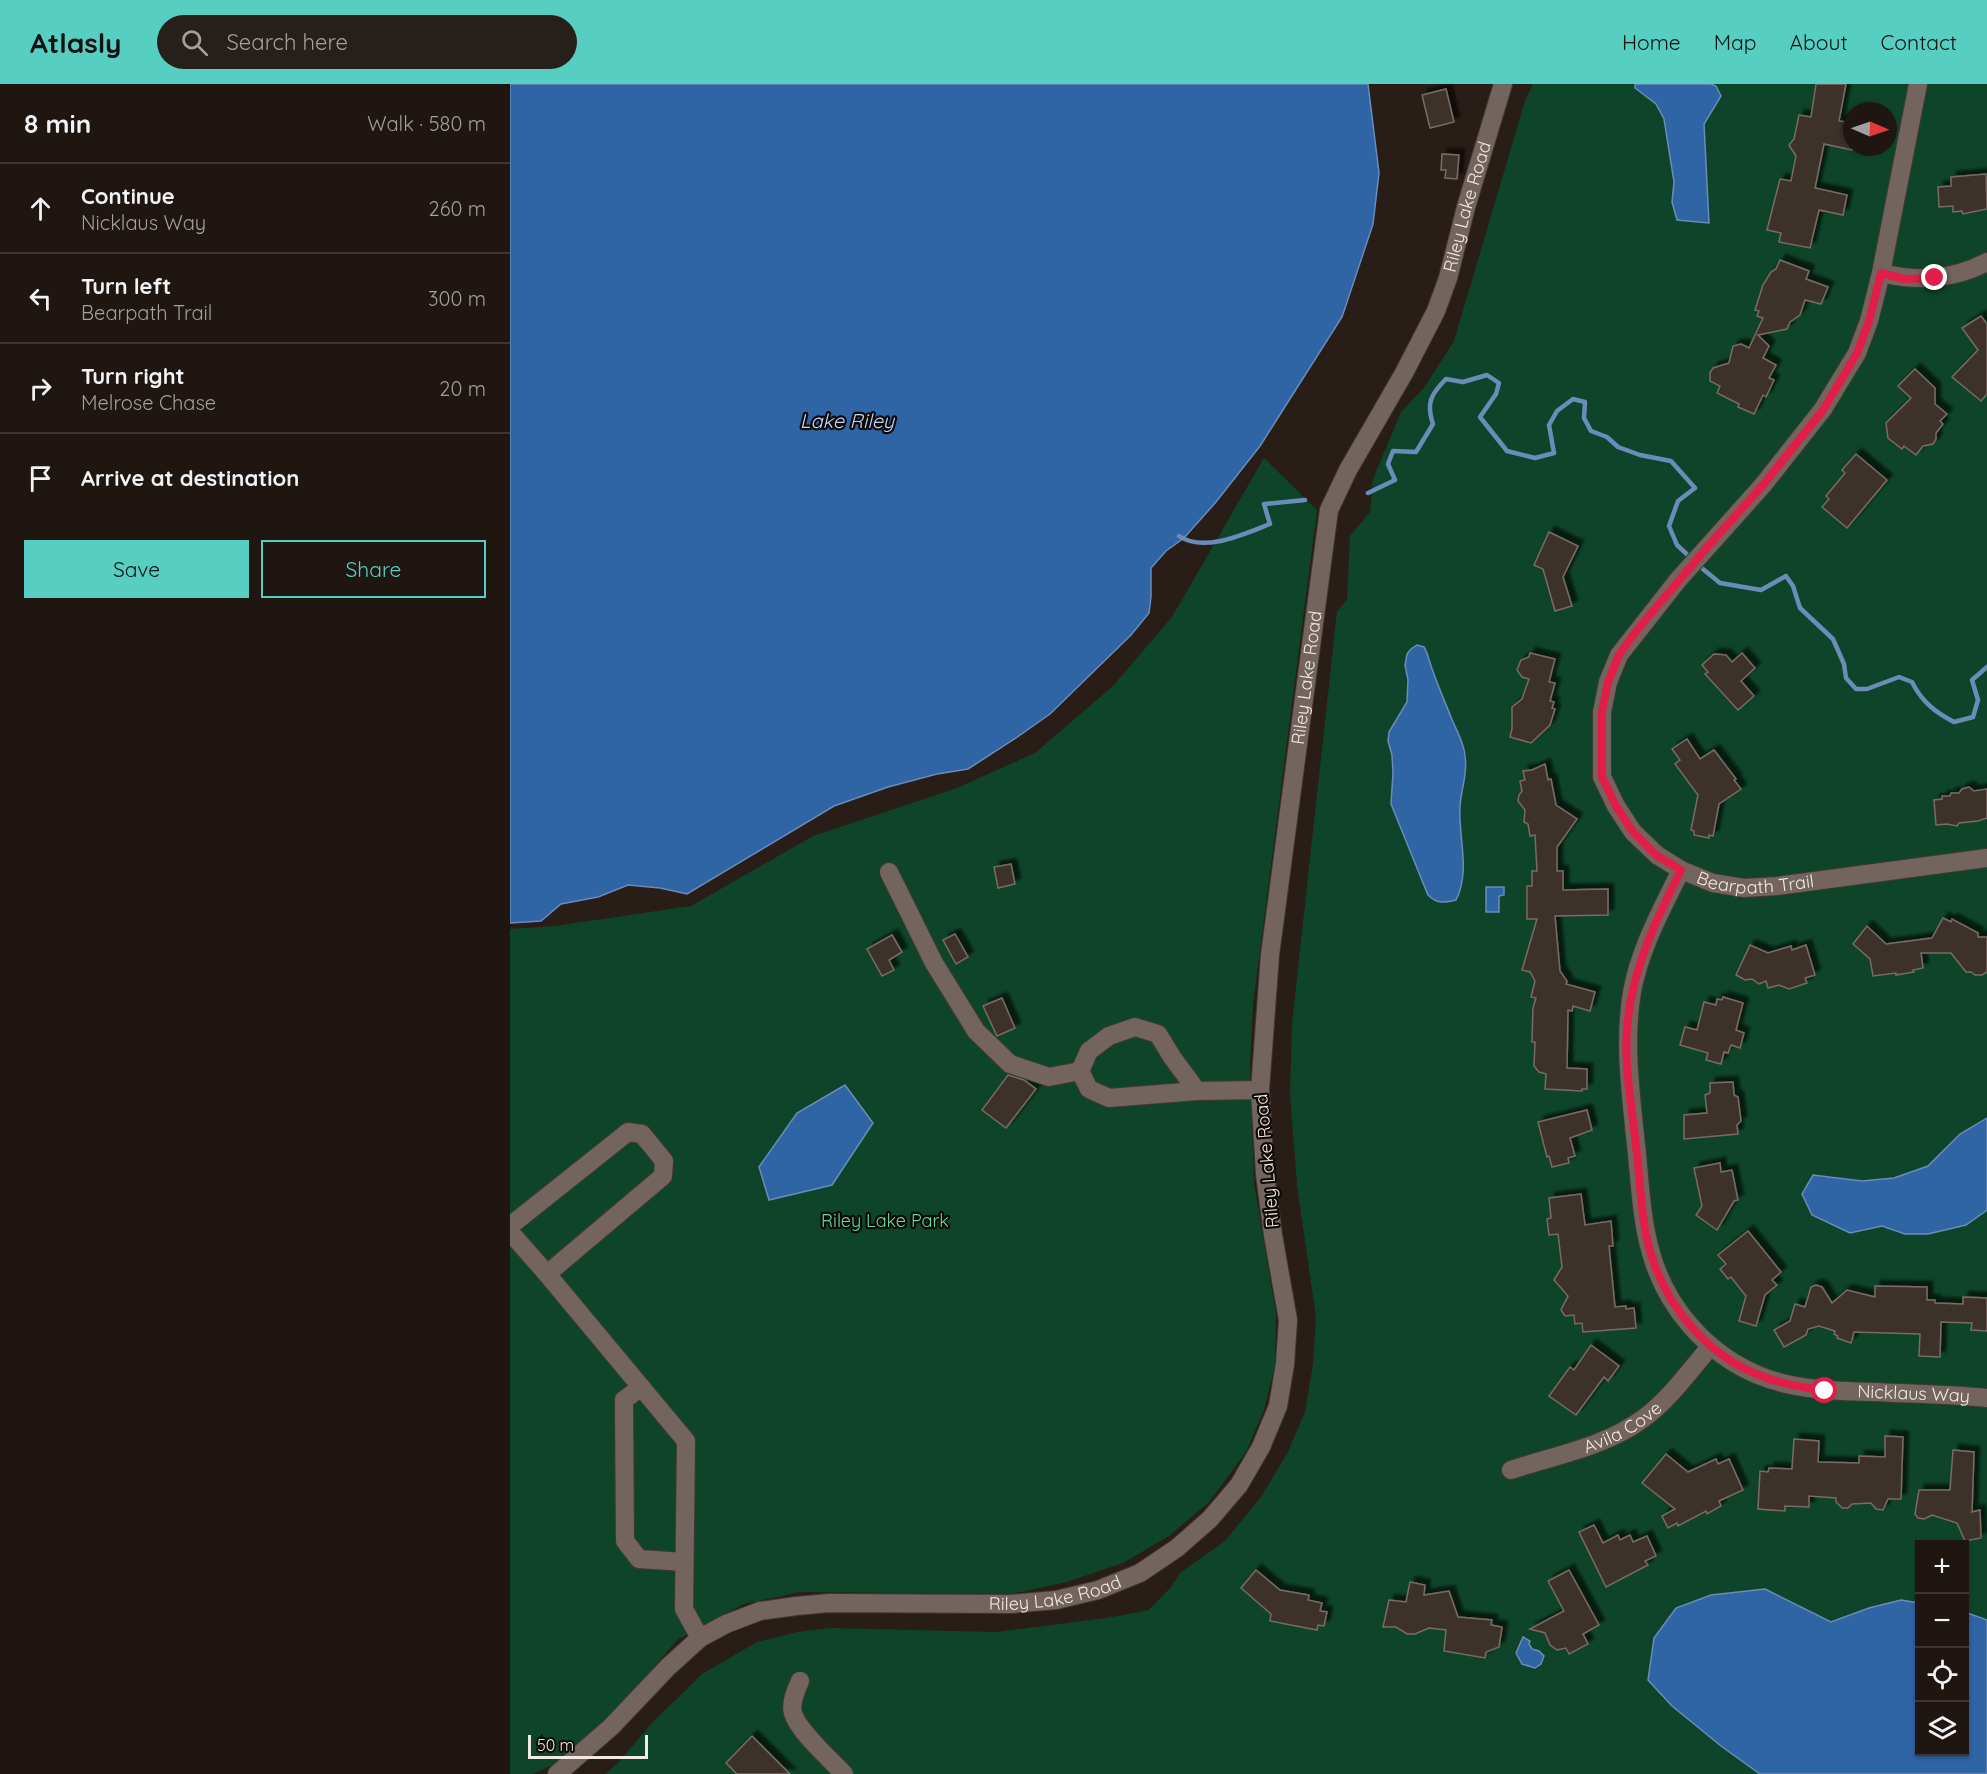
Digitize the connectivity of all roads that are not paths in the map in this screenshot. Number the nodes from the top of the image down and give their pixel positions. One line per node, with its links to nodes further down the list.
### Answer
1 (1503, 84): 9 (street, Riley Lake Road)
2 (1918, 84): 4 (street, Bearpath Trail)
3 (1987, 262): 4 (street)
4 (1881, 273): 6 (street, Bearpath Trail)
5 (1987, 858): 6 (street, Bearpath Trail)
6 (1681, 870): 14 (street, Nicklaus Way)
7 (889, 872): 8 (street)
8 (1080, 1071): 10 (street); 10 (street)
9 (1260, 1090): 10 (street); 19 (street, Riley Lake Road)
10 (1197, 1091)
11 (510, 1226): 13 (street)
12 (510, 1232): 13 (street)
13 (547, 1274): 15 (street)
14 (1711, 1346): 16 (street, Nicklaus Way); 17 (street, Avila Cove)
15 (641, 1387): 18 (street); 18 (street)
16 (1987, 1398)
17 (1511, 1470)
18 (684, 1562): 19 (street)
19 (700, 1638): 21 (street, Riley Lake Road)
20 (800, 1681): 22 (street)
21 (557, 1774)
22 (844, 1774)

